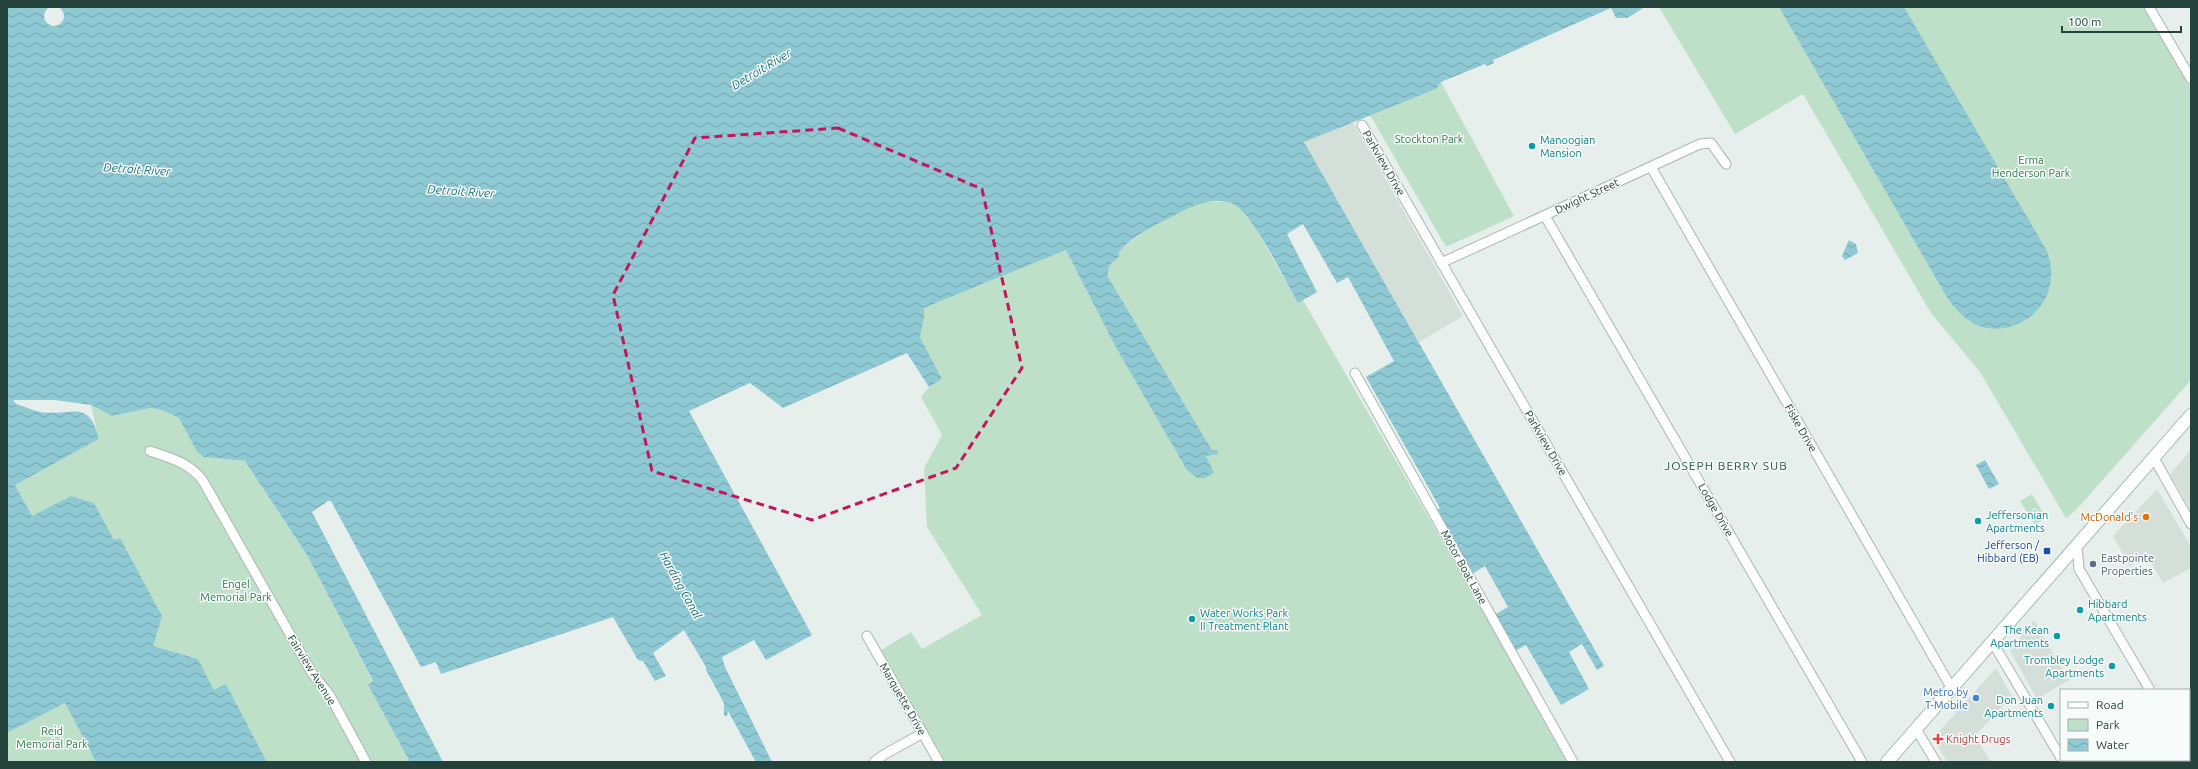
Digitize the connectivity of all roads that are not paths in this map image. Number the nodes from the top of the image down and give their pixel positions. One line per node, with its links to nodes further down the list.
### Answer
1 (2149, 7): 2 (street)
2 (2191, 79)
3 (1362, 125): 7 (street, Parkview Drive)
4 (1726, 164): 5 (street, Dwight Street)
5 (1650, 167): 6 (street, Dwight Street); 16 (street, Fiske Drive)
6 (1545, 216): 7 (street, Dwight Street); 26 (street, Lodge Drive)
7 (1441, 263): 25 (street, Parkview Drive)
8 (1355, 373): 24 (street, Motor Boat Lane)
9 (2191, 416): 11 (main road)
10 (150, 451): 21 (street, Fairview Avenue)
11 (2154, 458): 12 (street); 13 (main road)
12 (2191, 524)
13 (2077, 546): 15 (main road); 17 (street)
14 (867, 636): 19 (street, Marquette Drive)
15 (1993, 643): 16 (main road); 20 (street)
16 (1952, 688): 18 (main road)
17 (2149, 689)
18 (1916, 729): 27 (main road); 28 (street)
19 (923, 733): 22 (street); 23 (street, Marquette Drive)
20 (2060, 757)
21 (366, 762)
22 (874, 762)
23 (940, 762)
24 (1573, 762)
25 (1730, 762)
26 (1862, 762)
27 (1887, 762)
28 (1936, 762)

